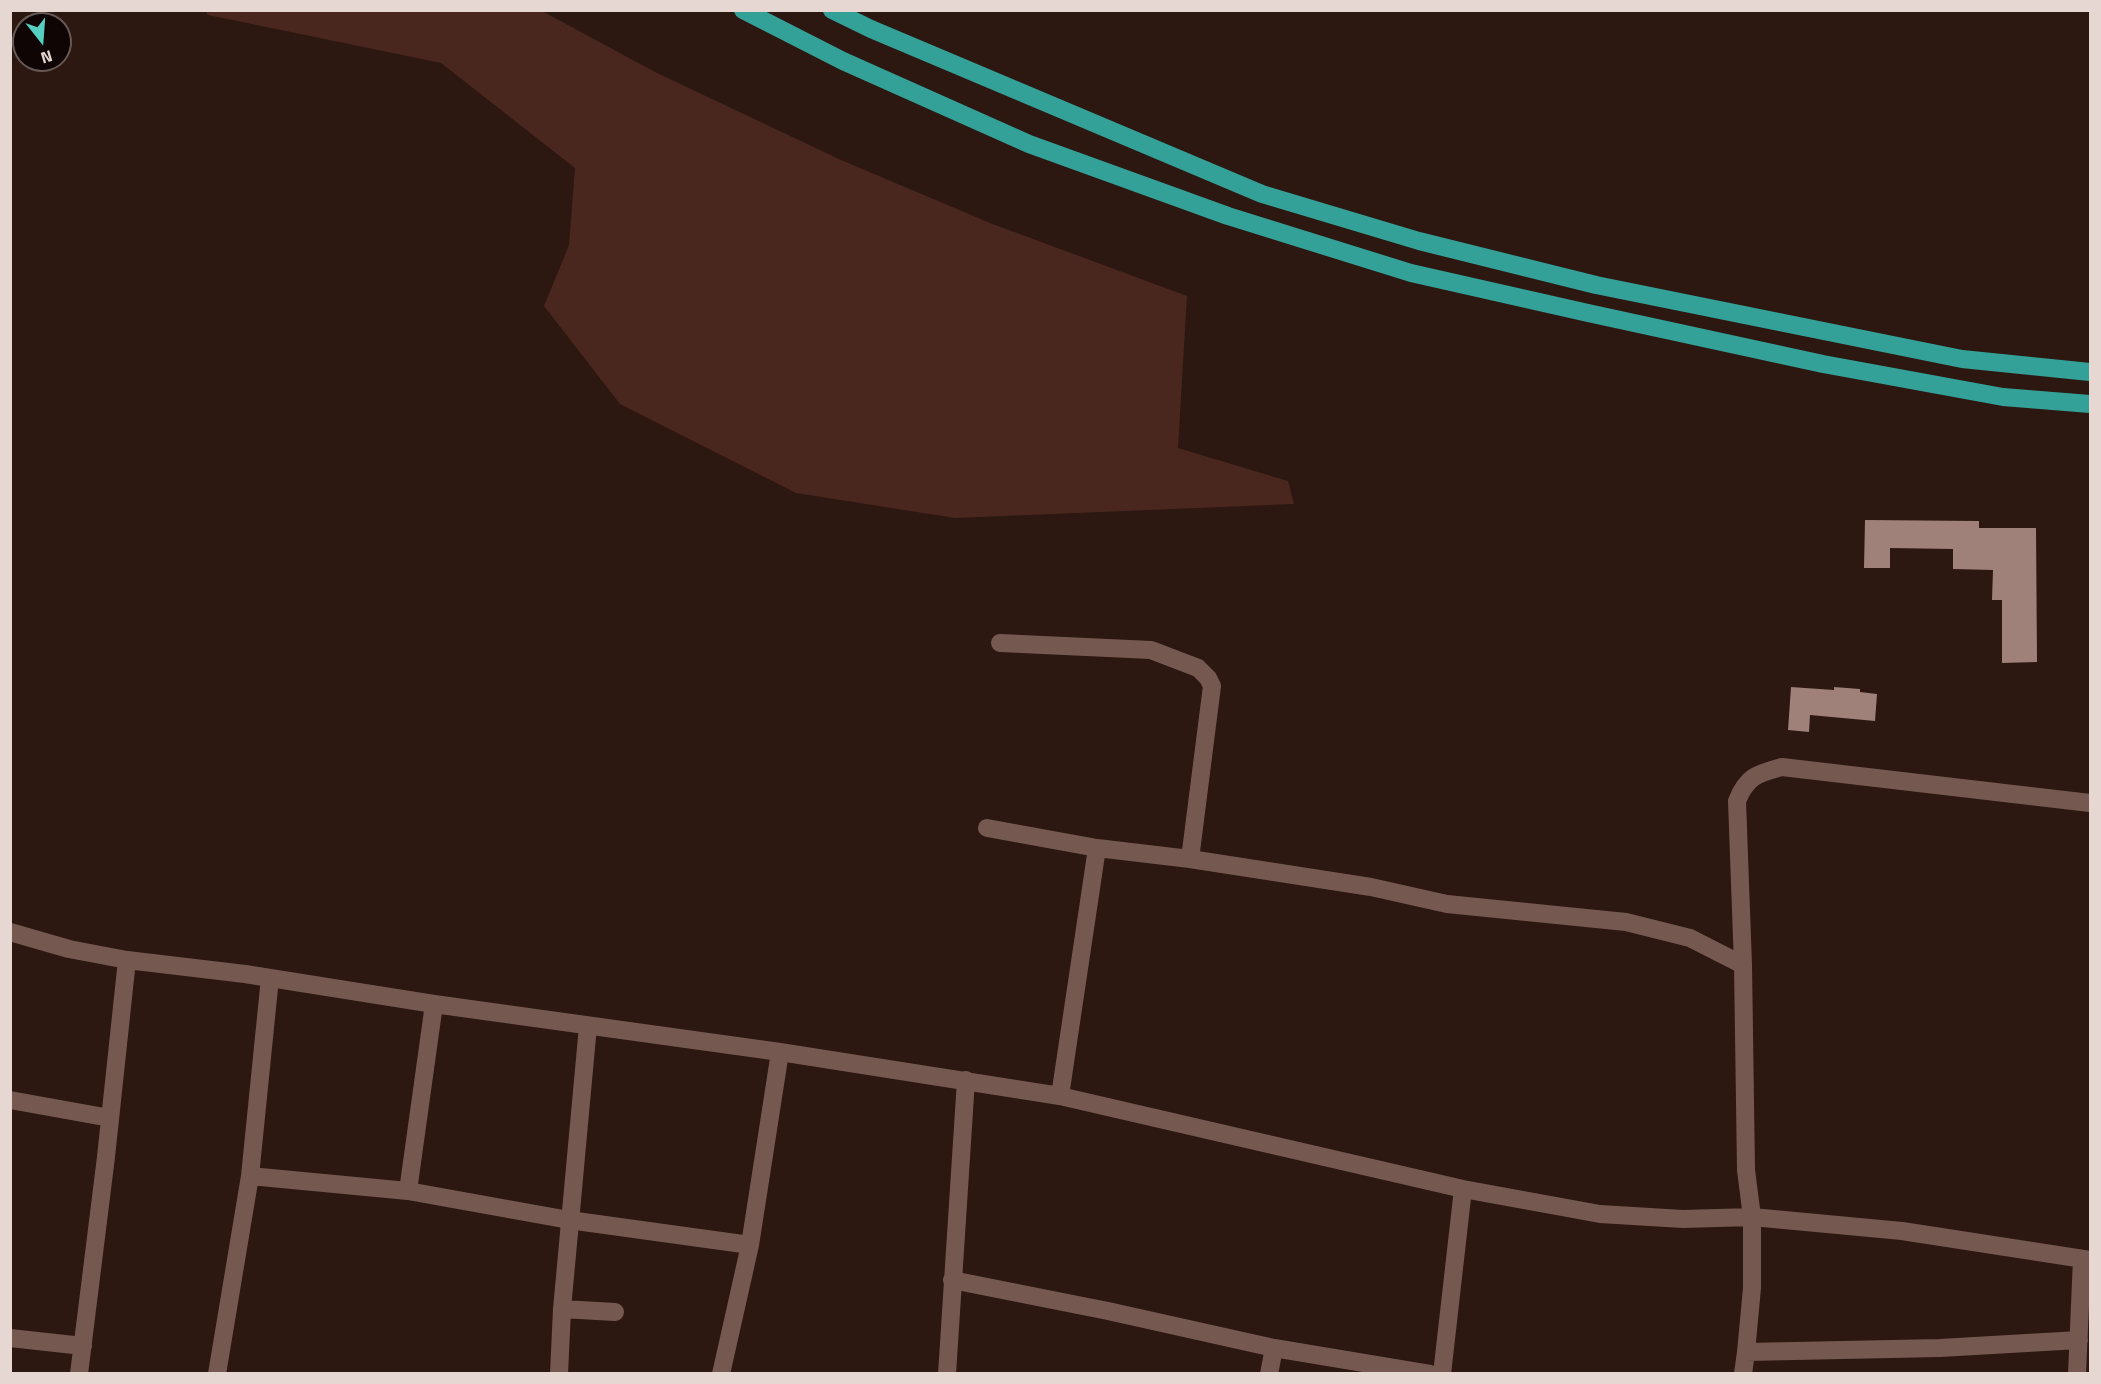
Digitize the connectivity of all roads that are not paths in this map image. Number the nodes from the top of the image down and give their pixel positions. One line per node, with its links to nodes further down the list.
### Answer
1 (743, 10): 4 (highway)
2 (832, 10): 3 (highway)
3 (2091, 372)
4 (2091, 404)
5 (1000, 643): 9 (street)
6 (2091, 803): 12 (street)
7 (987, 828): 8 (street)
8 (1097, 848): 9 (street); 18 (street)
9 (1190, 859): 12 (street)
10 (10, 932): 11 (street)
11 (127, 960): 13 (street); 20 (street)
12 (1743, 964): 24 (street)
13 (270, 978): 14 (street); 21 (street)
14 (434, 1004): 15 (street); 23 (street)
15 (588, 1026): 16 (street); 25 (street)
16 (780, 1052): 17 (street); 26 (street)
17 (966, 1080): 18 (street); 28 (street)
18 (1060, 1096): 22 (street)
19 (10, 1100): 20 (street)
20 (110, 1119): 33 (street)
21 (250, 1176): 23 (street); 37 (street)
22 (1463, 1189): 24 (street); 43 (street)
23 (408, 1191): 25 (street)
24 (1752, 1217): 27 (street); 35 (street)
25 (569, 1220): 26 (street); 29 (street)
26 (750, 1245): 39 (street)
27 (2086, 1259): 32 (street)
28 (952, 1280): 34 (street); 40 (street)
29 (562, 1309): 30 (street); 38 (street)
30 (615, 1312)
31 (10, 1338): 33 (street)
32 (2079, 1340): 35 (street); 45 (street)
33 (83, 1346): 36 (street)
34 (1275, 1348): 41 (street); 42 (street)
35 (1746, 1352): 44 (street)
36 (79, 1374)
37 (217, 1374)
38 (559, 1374)
39 (721, 1374)
40 (947, 1374)
41 (1269, 1374)
42 (1430, 1374)
43 (1442, 1374)
44 (1743, 1374)
45 (2077, 1374)

